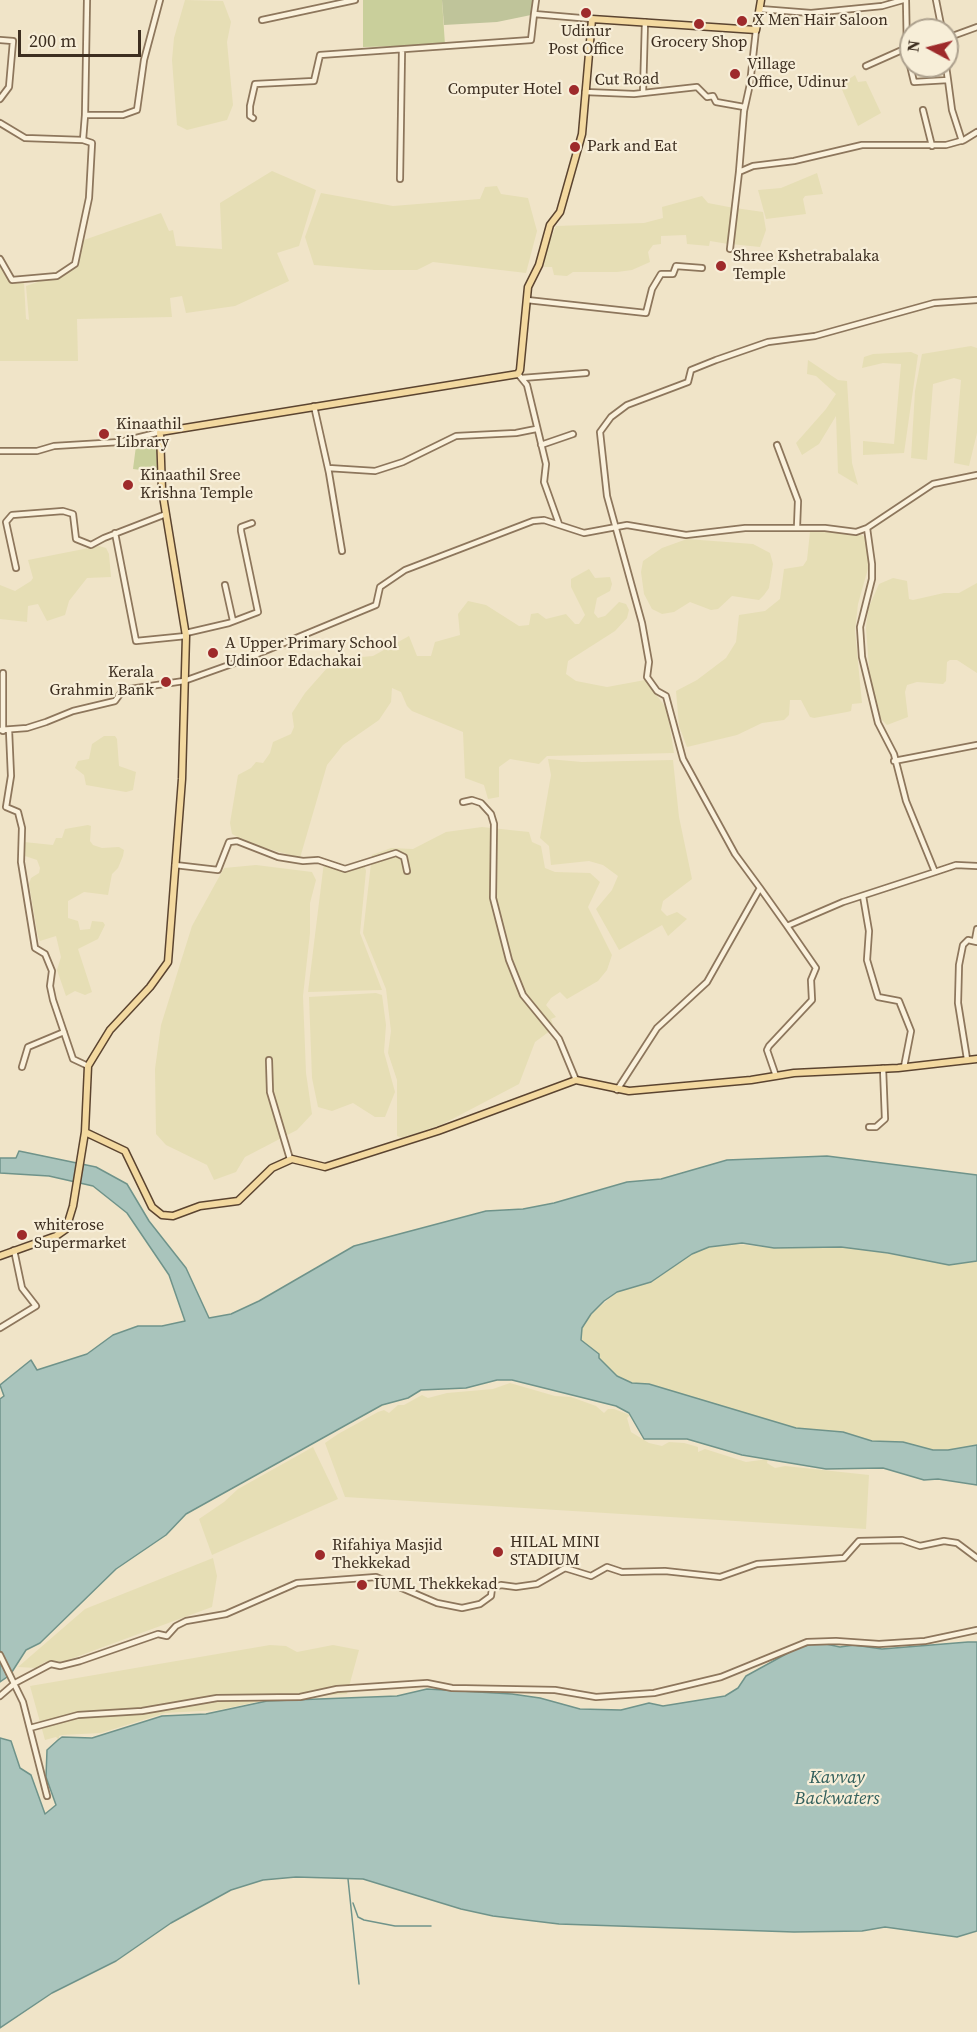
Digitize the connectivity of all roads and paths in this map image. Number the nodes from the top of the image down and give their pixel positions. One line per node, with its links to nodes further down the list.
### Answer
1 (87, 0): 29 (street)
2 (160, 0): 29 (street)
3 (355, 0): 13 (street)
4 (536, 0): 9 (street)
5 (761, 0): 8 (main road)
6 (904, 0): 8 (street); 10 (street)
7 (936, 0): 11 (street)
8 (759, 9): 16 (main road)
9 (534, 14): 12 (street); 19 (street)
10 (906, 18)
11 (940, 18)
12 (592, 19): 14 (main road); 24 (main road)
13 (262, 20)
14 (645, 22): 16 (main road); 25 (street)
15 (977, 27): 17 (street)
16 (756, 30): 27 (street)
17 (959, 34)
18 (0, 40): 26 (street)
19 (402, 50): 30 (street); 37 (street)
20 (899, 51): 21 (street)
21 (866, 66)
22 (913, 78): 23 (street)
23 (948, 80): 34 (street)
24 (585, 92): 25 (street, Cut Road); 41 (main road)
25 (642, 93): 27 (street, Cut Road)
26 (0, 99)
27 (744, 107): 36 (street)
28 (923, 110): 35 (street)
29 (85, 115): 33 (street)
30 (253, 118)
31 (0, 124): 33 (street)
32 (977, 132): 34 (street)
33 (83, 140): 39 (street)
34 (962, 141): 35 (street)
35 (932, 146): 36 (street)
36 (739, 172): 38 (street)
37 (400, 179)
38 (729, 249)
39 (0, 259)
40 (702, 268): 41 (street)
41 (527, 300): 44 (main road)
42 (977, 300): 57 (street)
43 (586, 373): 44 (street)
44 (520, 376): 45 (main road); 46 (street)
45 (314, 406): 47 (main road); 52 (street)
46 (536, 429): 49 (street); 52 (street)
47 (160, 432): 51 (street); 54 (main road)
48 (573, 434): 49 (street)
49 (541, 446): 56 (street)
50 (777, 446): 58 (street)
51 (0, 451)
52 (328, 468): 61 (street)
53 (977, 475): 59 (street)
54 (166, 514): 60 (street); 65 (main road)
55 (252, 523): 64 (street)
56 (559, 524): 57 (street); 67 (street)
57 (615, 527): 58 (street); 76 (street)
58 (797, 527): 59 (street)
59 (867, 528): 70 (street)
60 (115, 533): 62 (street); 65 (street)
61 (342, 551)
62 (16, 568)
63 (225, 585): 64 (street)
64 (233, 621): 65 (street)
65 (186, 635): 67 (main road)
66 (3, 673): 68 (street)
67 (184, 681): 68 (street); 72 (main road)
68 (4, 730): 81 (street)
69 (977, 745): 70 (street)
70 (894, 761): 75 (street)
71 (463, 802): 90 (street)
72 (175, 866): 74 (street); 85 (main road)
73 (977, 866): 75 (street)
74 (407, 871)
75 (935, 872): 77 (street)
76 (760, 888): 78 (street); 91 (street)
77 (863, 896): 78 (street); 87 (street)
78 (787, 926): 89 (street)
79 (977, 929): 80 (street)
80 (976, 941): 82 (street)
81 (64, 1032): 85 (street); 86 (street)
82 (967, 1059): 83 (main road); 87 (main road)
83 (977, 1059)
84 (269, 1060): 94 (street)
85 (88, 1065): 93 (main road)
86 (22, 1067)
87 (904, 1067): 88 (main road)
88 (883, 1068): 89 (main road); 92 (street)
89 (776, 1076): 91 (main road)
90 (576, 1080): 91 (main road); 94 (main road)
91 (617, 1090)
92 (870, 1127)
93 (85, 1132): 94 (main road); 95 (main road)
94 (290, 1160)
95 (14, 1250): 96 (main road); 97 (street)
96 (0, 1256)
97 (0, 1328)
98 (977, 1558): 101 (street)
99 (977, 1630): 103 (street)
100 (0, 1655): 101 (street)
101 (15, 1683): 102 (street); 103 (street)
102 (0, 1696)
103 (30, 1728): 104 (street)
104 (47, 1796)

